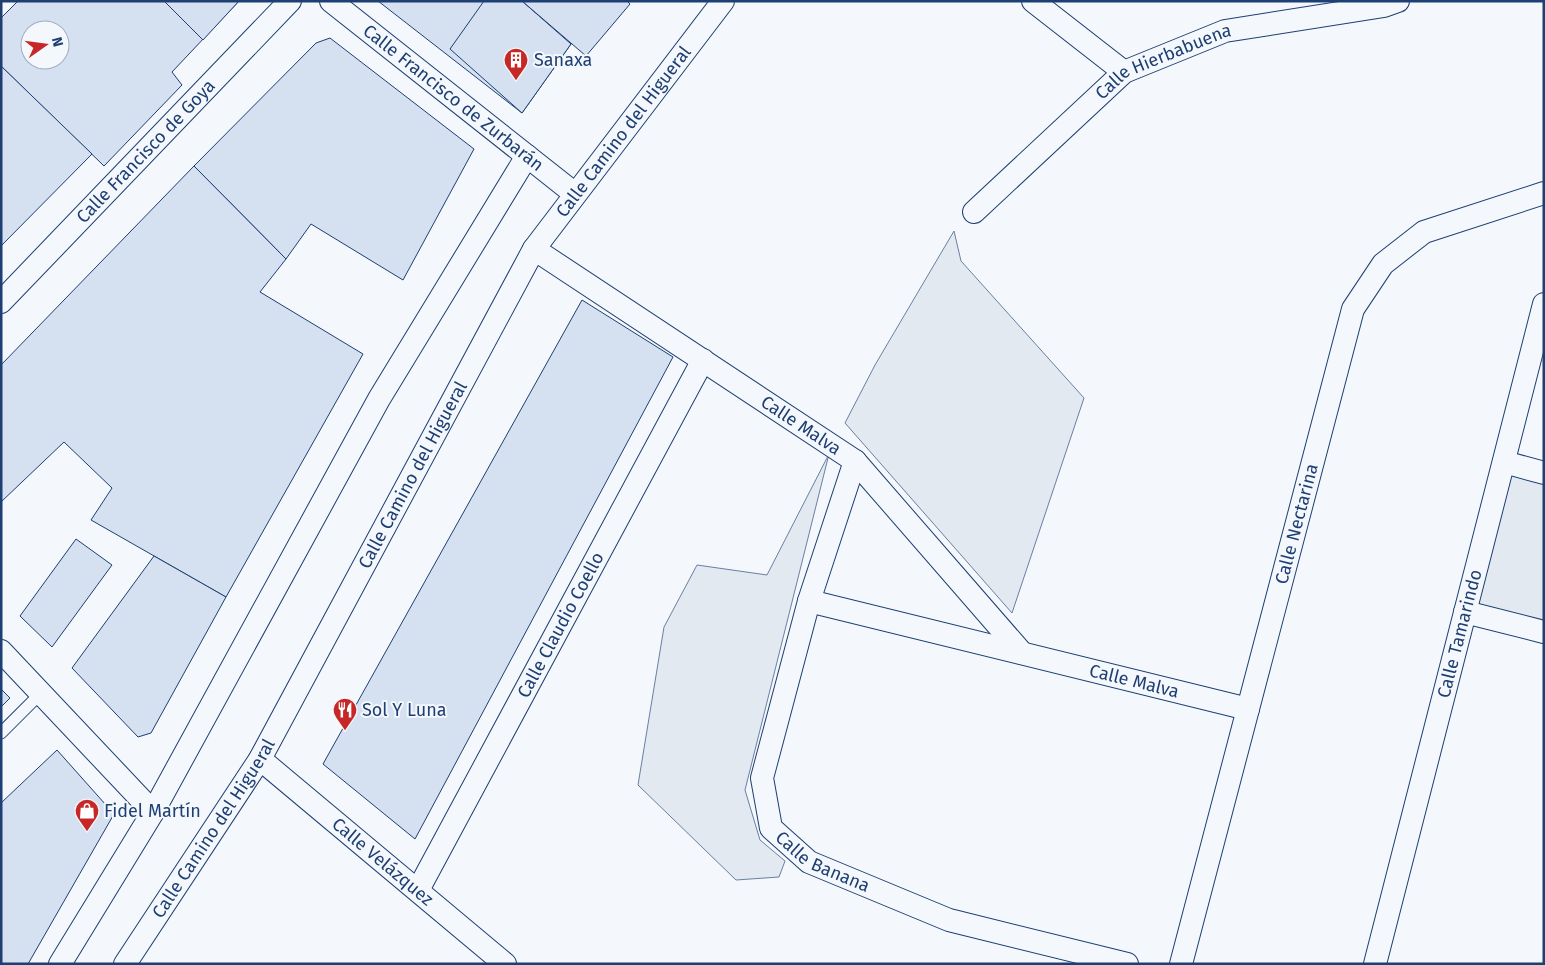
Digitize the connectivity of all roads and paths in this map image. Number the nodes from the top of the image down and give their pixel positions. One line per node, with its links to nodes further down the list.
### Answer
1 (290, 1): 12 (street, Calle Francisco de Goya)
2 (331, 1): 7 (street, Calle Francisco de Zurbarán)
3 (723, 1): 9 (street, Calle Camino del Higueral)
4 (1033, 1): 6 (street)
5 (1387, 3): 6 (street, Calle Hierbabuena)
6 (1124, 72): 10 (street, Calle Hierbabuena)
7 (527, 156): 9 (street, Calle Francisco de Zurbarán); 27 (street)
8 (1544, 193): 24 (street, Calle Nectarina)
9 (575, 194): 11 (street, Calle Camino del Higueral)
10 (974, 212)
11 (534, 248): 14 (street, Calle Malva); 26 (street, Calle Camino del Higueral)
12 (1, 302)
13 (1544, 304): 16 (street, Calle Tamarindo)
14 (703, 360): 15 (street, Calle Malva); 28 (street, Calle Claudio Coello)
15 (855, 461): 18 (street, Calle Banana); 22 (street, Calle Malva)
16 (1504, 462): 17 (street); 19 (street, Calle Tamarindo)
17 (1544, 473)
18 (810, 601): 22 (street, Calle Malva); 32 (street, Calle Banana)
19 (1465, 612): 20 (street); 34 (street, Calle Tamarindo)
20 (1544, 632)
21 (1, 650): 23 (street)
22 (1022, 653): 24 (street, Calle Malva)
23 (41, 693): 25 (lane); 27 (street)
24 (1248, 708): 33 (street, Calle Nectarina)
25 (1, 734)
26 (260, 759): 28 (street, Calle Velázquez); 30 (street, Calle Camino del Higueral)
27 (153, 812): 29 (street)
28 (418, 890): 31 (street, Calle Velázquez)
29 (60, 964)
30 (125, 964)
31 (505, 964)
32 (1127, 964)
33 (1181, 964)
34 (1375, 964)

